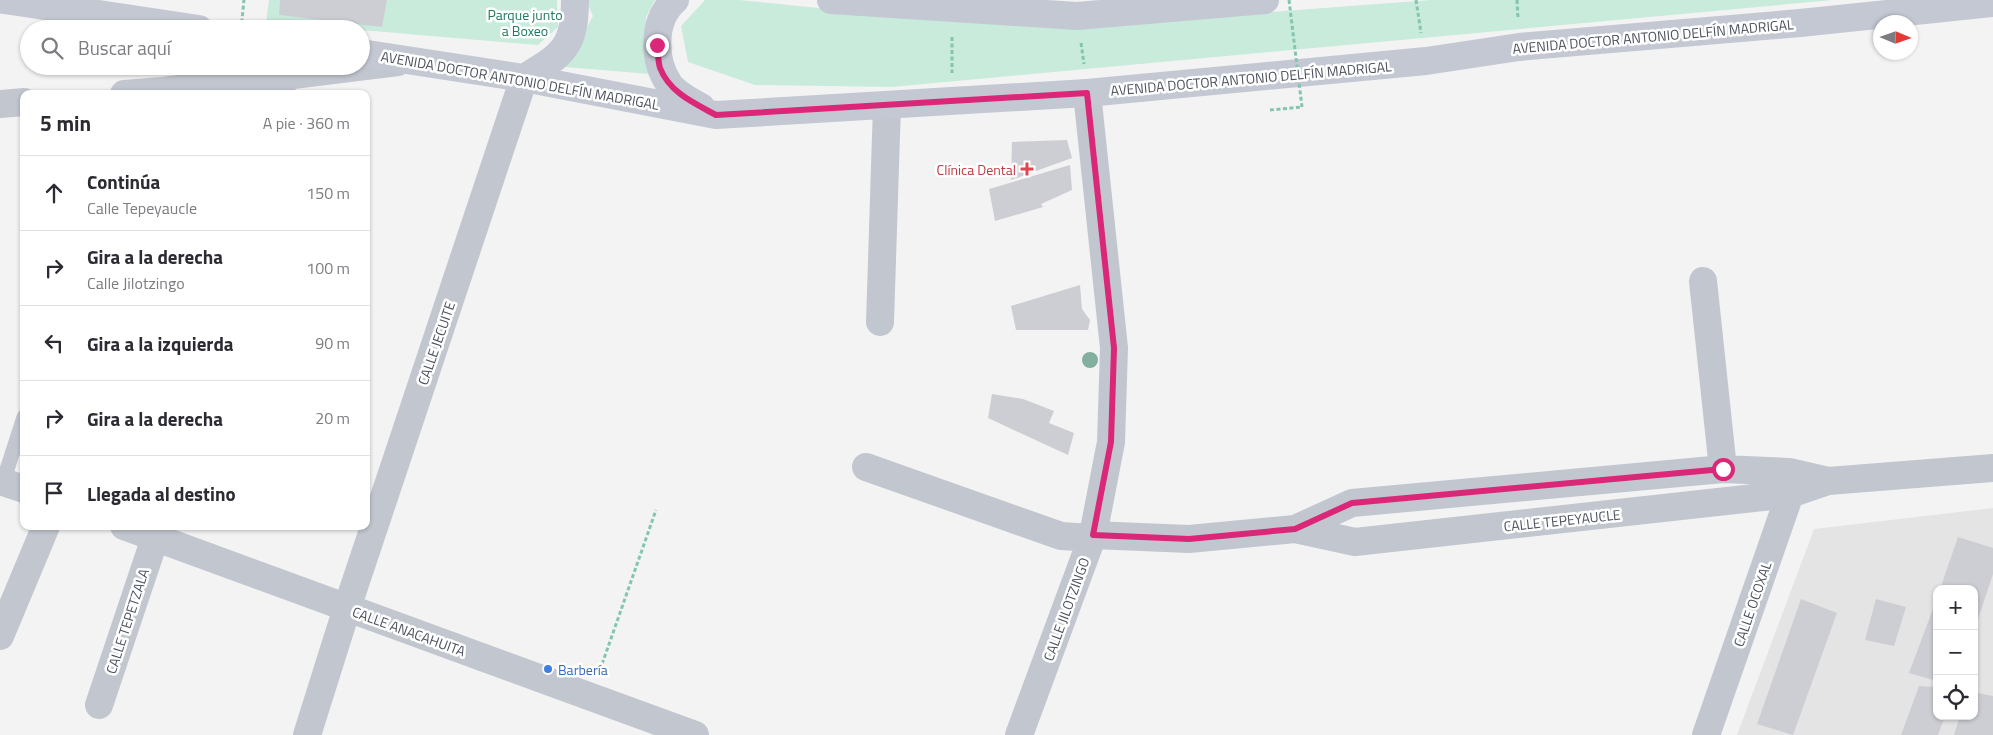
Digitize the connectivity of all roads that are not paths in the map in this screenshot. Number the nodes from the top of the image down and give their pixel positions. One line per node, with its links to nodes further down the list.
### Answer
1 (4, 0): 8 (main road)
2 (575, 0): 14 (main road)
3 (675, 0): 20 (main road)
4 (832, 0): 7 (main road)
5 (1265, 0): 7 (main road)
6 (1993, 3): 16 (main road, AVENIDA DOCTOR ANTONIO DELFÍN MADRIGAL)
7 (1076, 8)
8 (138, 20)
9 (370, 54): 10 (main road, AVENIDA DOCTOR ANTONIO DELFÍN MADRIGAL)
10 (412, 61): 11 (street); 14 (main road, AVENIDA DOCTOR ANTONIO DELFÍN MADRIGAL)
11 (370, 67)
12 (312, 75): 13 (street)
13 (290, 78): 15 (street)
14 (524, 78): 20 (main road, AVENIDA DOCTOR ANTONIO DELFÍN MADRIGAL); 34 (street, CALLE JECUITE)
15 (173, 90)
16 (1087, 93): 19 (main road, AVENIDA DOCTOR ANTONIO DELFÍN MADRIGAL); 32 (street, CALLE JILOTZINGO)
17 (20, 102): 18 (street)
18 (0, 104)
19 (887, 105): 20 (main road, AVENIDA DOCTOR ANTONIO DELFÍN MADRIGAL); 22 (street)
20 (716, 115)
21 (1703, 281): 26 (street)
22 (880, 322)
23 (20, 435): 28 (lane)
24 (866, 467): 32 (street, CALLE TEPEYAUCLE)
25 (1993, 468): 27 (street, CALLE TEPEYAUCLE)
26 (1723, 469): 27 (street, CALLE TEPEYAUCLE); 29 (street, CALLE TEPEYAUCLE)
27 (1789, 483): 29 (street, CALLE TEPEYAUCLE); 40 (street, CALLE OCOXAL)
28 (9, 484)
29 (1295, 529): 32 (street, CALLE TEPEYAUCLE)
30 (44, 530): 35 (street)
31 (134, 530): 33 (street, CALLE ANACAHUITA)
32 (1092, 537): 39 (street, CALLE JILOTZINGO)
33 (155, 538): 34 (street, CALLE ANACAHUITA); 36 (street, CALLE TEPETZALA)
34 (347, 608): 37 (street, CALLE JECUITE); 38 (street, CALLE ANACAHUITA)
35 (0, 636)
36 (99, 705)
37 (307, 735)
38 (694, 735)
39 (1019, 735)
40 (1706, 735)

